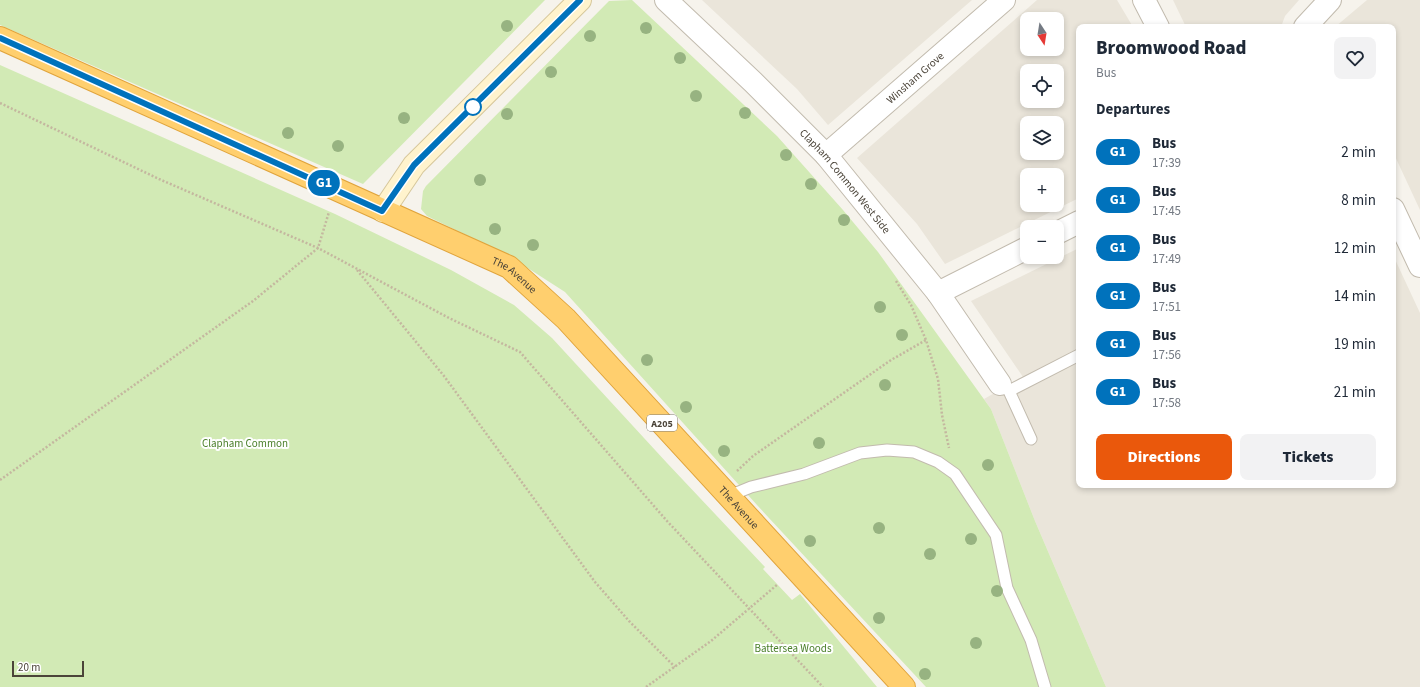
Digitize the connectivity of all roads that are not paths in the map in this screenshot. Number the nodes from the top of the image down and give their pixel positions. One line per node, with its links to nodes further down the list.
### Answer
1 (580, 0): 10 (street)
2 (666, 0): 9 (street, Clapham Common West Side)
3 (1004, 0): 9 (street, Winsham Grove)
4 (1144, 0): 6 (street)
5 (1330, 0): 7 (street)
6 (1156, 24)
7 (1308, 24)
8 (0, 38): 10 (highway, The Avenue / A205)
9 (826, 155): 16 (street, Clapham Common West Side)
10 (382, 211): 20 (highway, The Avenue / A205)
11 (1396, 215): 15 (street)
12 (1076, 224): 13 (street)
13 (1064, 230)
14 (1020, 251): 16 (street)
15 (1420, 266)
16 (938, 292): 18 (street, Clapham Common West Side)
17 (1076, 356): 18 (lane)
18 (1004, 387): 19 (lane)
19 (1031, 439)
20 (729, 496): 21 (highway, The Avenue / A205); 22 (lane)
21 (904, 687)
22 (1045, 687)

